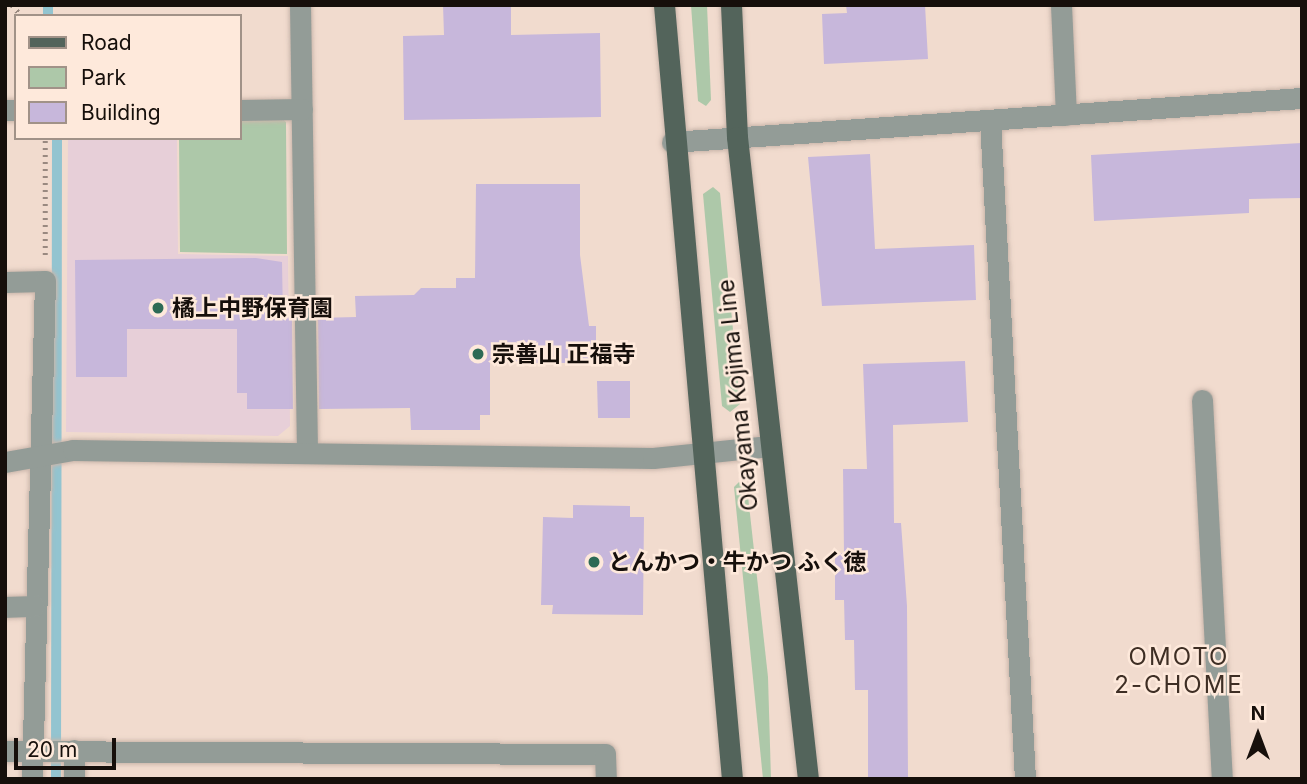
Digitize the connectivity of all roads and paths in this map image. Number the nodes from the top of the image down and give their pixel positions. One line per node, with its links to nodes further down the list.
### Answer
1 (300, 5): 6 (street)
2 (664, 5): 12 (main road, Okayama Kojima Line)
3 (731, 5): 10 (main road, Okayama Kojima Line)
4 (1061, 5): 8 (street)
5 (1302, 99): 8 (street)
6 (302, 109): 7 (street); 17 (street)
7 (242, 110)
8 (1066, 115): 9 (street)
9 (990, 120): 10 (street); 30 (street)
10 (737, 137): 12 (street); 16 (main road, Okayama Kojima Line)
11 (46, 140): 13 (path)
12 (672, 142): 18 (main road, Okayama Kojima Line)
13 (45, 281): 14 (street); 19 (street)
14 (5, 282)
15 (1202, 400): 31 (street)
16 (769, 446): 18 (street); 29 (main road, Okayama Kojima Line)
17 (307, 452): 18 (street); 19 (street)
18 (701, 456): 28 (main road, Okayama Kojima Line)
19 (41, 460): 20 (street); 21 (street)
20 (5, 462)
21 (34, 606): 22 (street); 23 (street)
22 (5, 607)
23 (53, 750): 24 (street); 25 (street); 26 (street); 27 (street)
24 (5, 751)
25 (32, 779)
26 (74, 779)
27 (606, 779)
28 (732, 779)
29 (808, 779)
30 (1025, 779)
31 (1222, 779)

